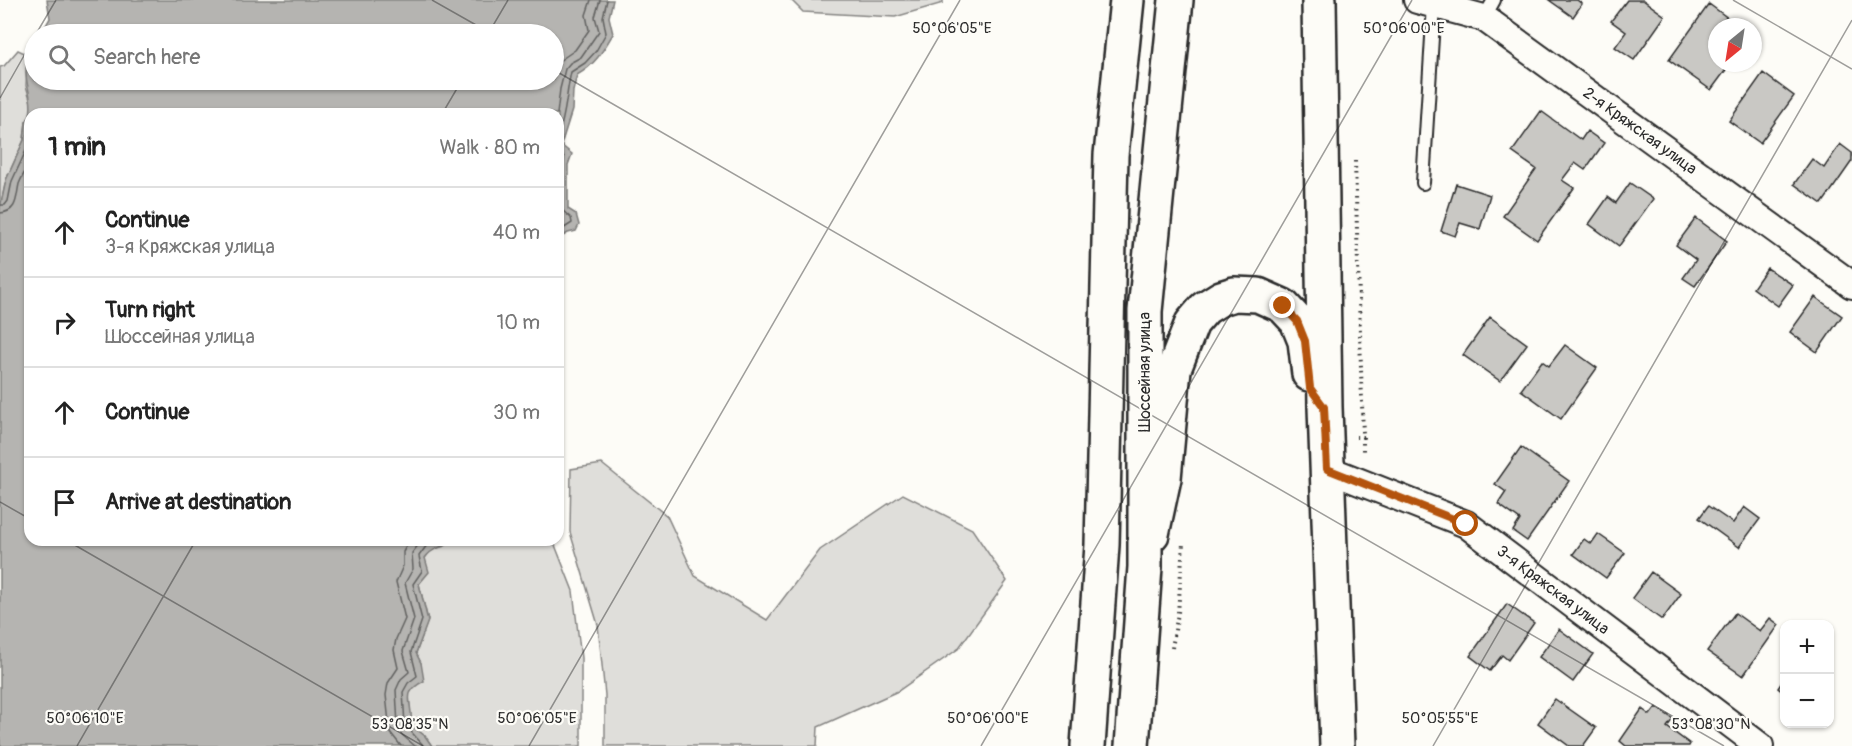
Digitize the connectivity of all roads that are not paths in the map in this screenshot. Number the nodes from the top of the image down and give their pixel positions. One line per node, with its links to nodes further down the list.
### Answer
1 (1127, 0): 10 (main road)
2 (1176, 0): 9 (main road, Шоссейная улица)
3 (1319, 0): 8 (main road)
4 (1425, 2): 5 (street, 2-я Кряжская улица); 6 (lane)
5 (1489, 9): 7 (street, 2-я Кряжская улица)
6 (1423, 183)
7 (1852, 285)
8 (1326, 438): 9 (main road); 12 (main road); 13 (street, 3-я Кряжская улица)
9 (1144, 567): 11 (main road, Шоссейная улица)
10 (1088, 746)
11 (1132, 746)
12 (1337, 746)
13 (1760, 746)

